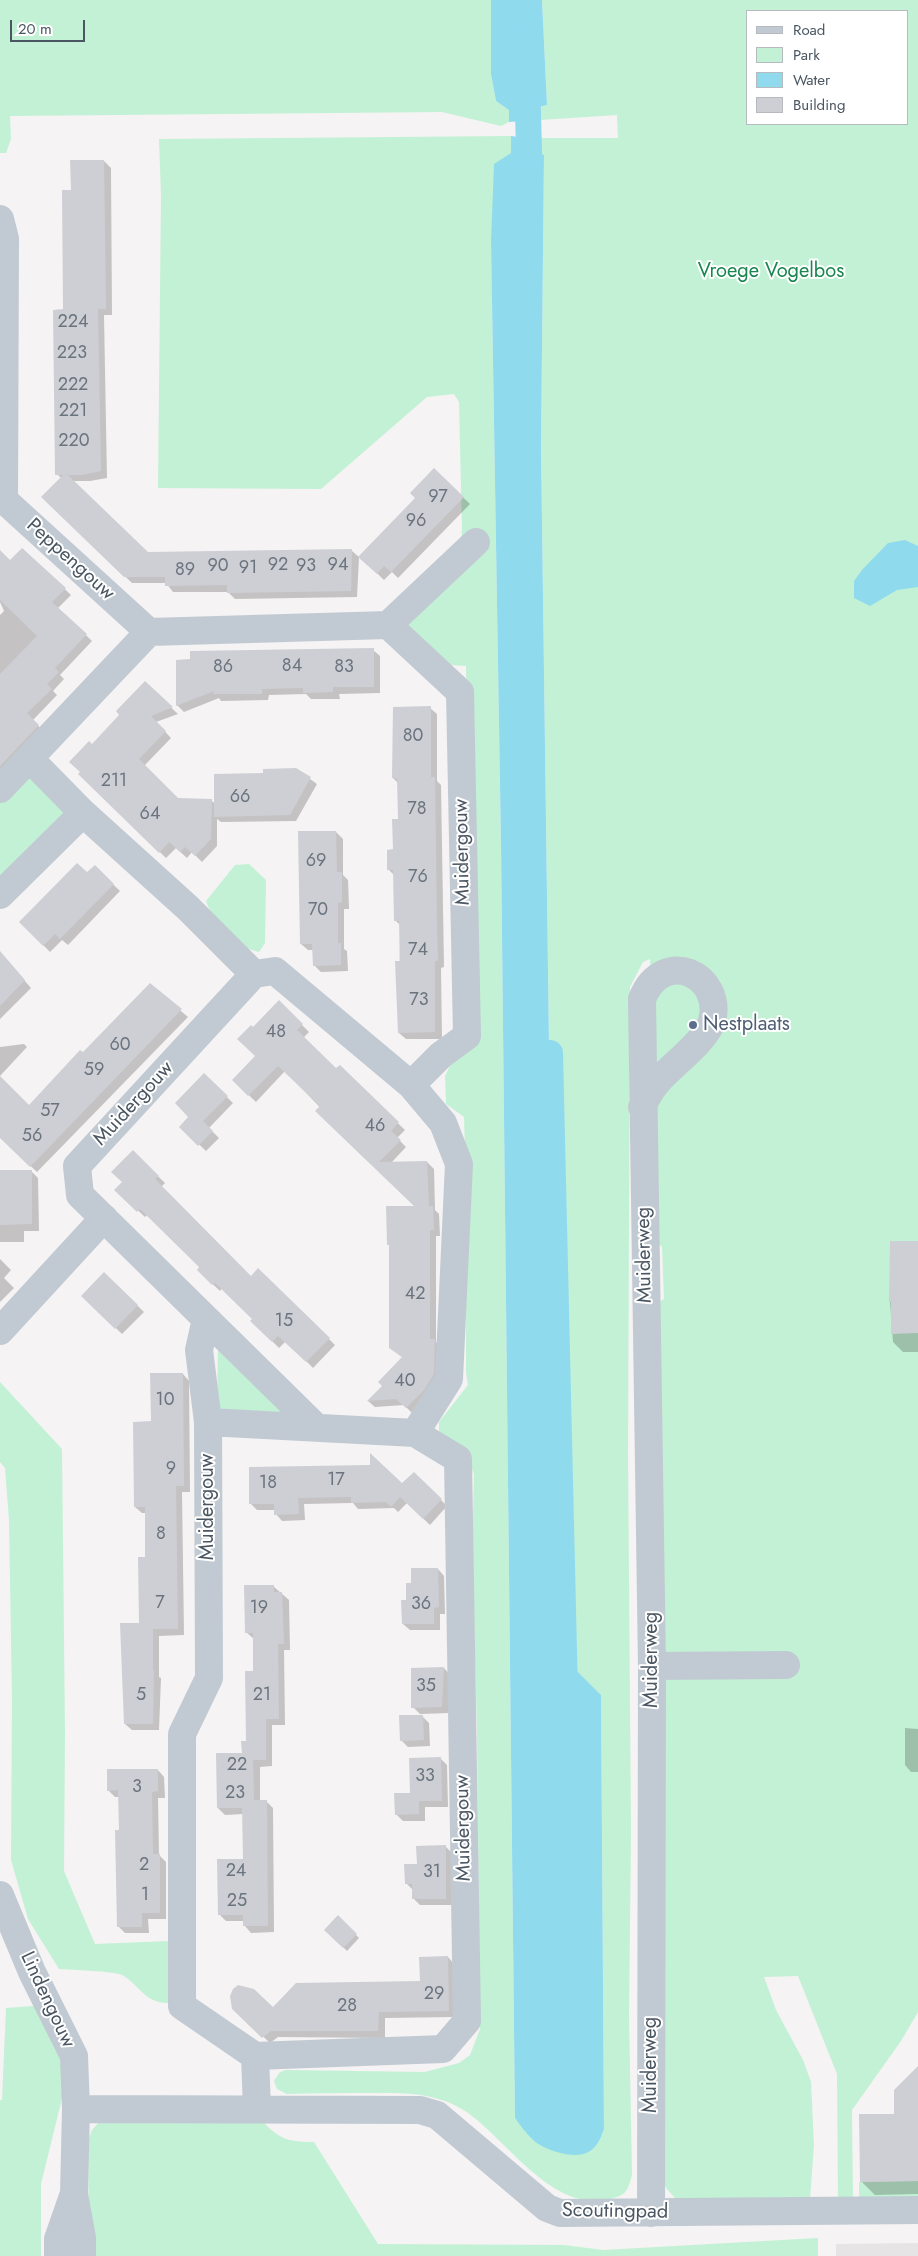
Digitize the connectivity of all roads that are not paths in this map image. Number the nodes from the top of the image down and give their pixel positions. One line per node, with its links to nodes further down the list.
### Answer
1 (0, 219): 4 (street, Peppengouw)
2 (476, 542): 3 (street)
3 (388, 624): 4 (street); 10 (street, Muidergouw)
4 (148, 632): 5 (street)
5 (30, 759): 6 (street); 7 (street)
6 (0, 789)
7 (82, 813): 8 (street); 9 (street)
8 (1, 891)
9 (254, 974): 10 (street); 12 (street, Muidergouw)
10 (410, 1086): 17 (street)
11 (642, 1107): 19 (street, Muiderweg)
12 (104, 1218): 13 (street, Muidergouw); 14 (street)
13 (206, 1319): 15 (street, Muidergouw); 16 (street, Muidergouw)
14 (0, 1331)
15 (208, 1422): 16 (street, Muidergouw); 21 (street, Muidergouw)
16 (315, 1426): 17 (street, Muidergouw)
17 (415, 1433): 21 (street, Muidergouw)
18 (786, 1665): 19 (street)
19 (652, 1666): 26 (street, Muiderweg)
20 (0, 1895): 22 (street, Lindengouw)
21 (255, 2056): 23 (street)
22 (76, 2109): 23 (street); 24 (street, Lindengouw)
23 (257, 2109): 26 (street, Scoutingpad)
24 (74, 2194): 27 (street, Lindengouw); 28 (street, Lindengouw)
25 (918, 2210): 26 (street, Scoutingpad)
26 (651, 2213)
27 (58, 2256)
28 (82, 2256)

